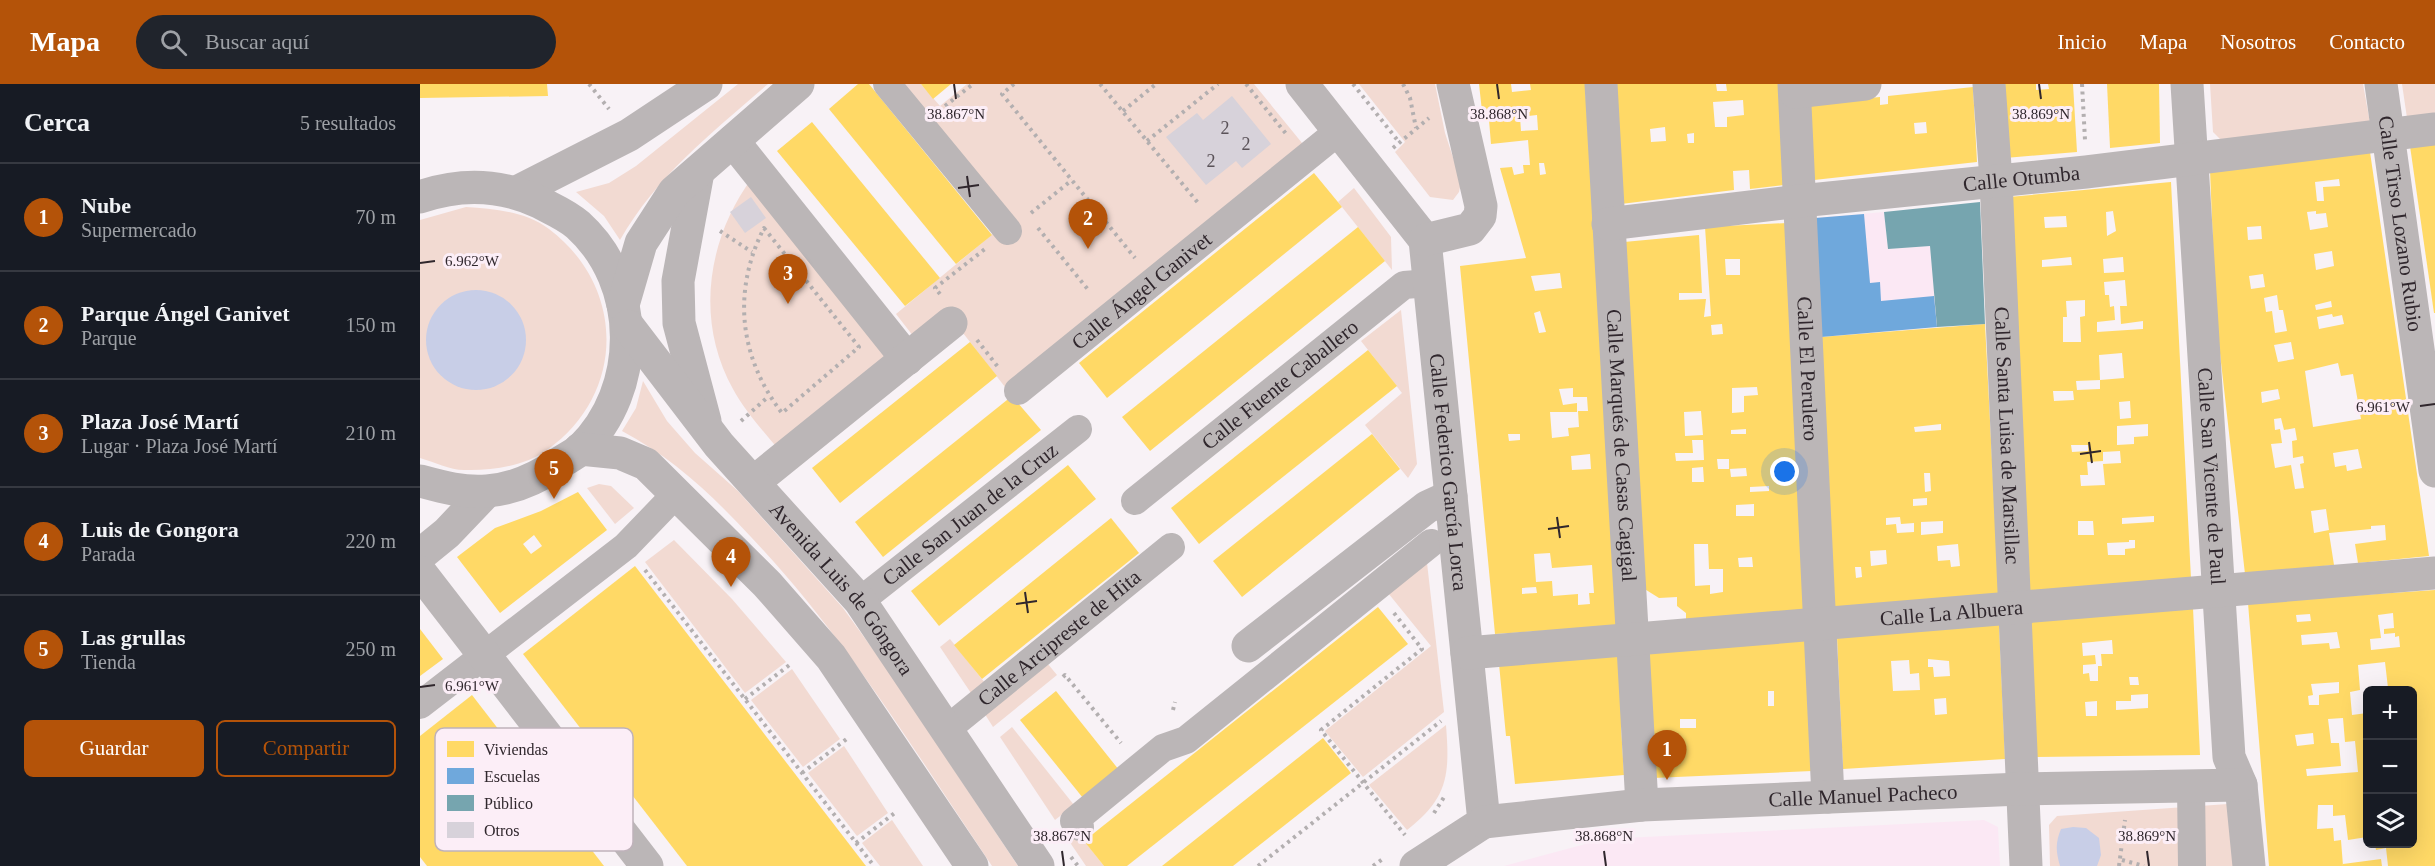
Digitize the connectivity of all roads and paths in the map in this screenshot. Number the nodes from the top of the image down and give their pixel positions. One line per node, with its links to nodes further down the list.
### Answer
1 (706, 84): 33 (street)
2 (798, 84): 26 (street)
3 (887, 84): 39 (street)
4 (1014, 84): 42 (path)
5 (1100, 84): 20 (path)
6 (1156, 84): 20 (path)
7 (1218, 84): 27 (path)
8 (1246, 84): 28 (path)
9 (1302, 84): 24 (street)
10 (1353, 84): 22 (path)
11 (1403, 84): 22 (path)
12 (1453, 84): 40 (street)
13 (1601, 84): 37 (street, Calle Marqués de Casas Cagigal)
14 (1865, 84): 19 (street)
15 (1989, 84): 31 (street, Calle Santa Luisa de Marsillac)
16 (2082, 84): 30 (path)
17 (2187, 84): 29 (street, Calle San Vicente de Paul)
18 (2381, 84): 25 (street, Calle Tirso Lozano Rubio)
19 (1795, 88): 35 (street, Calle El Perulero)
20 (1123, 111): 27 (path)
21 (1434, 114): 22 (path)
22 (1416, 128)
23 (2435, 129): 25 (street, Calle Otumba)
24 (1339, 131): 28 (street, Calle Ángel Ganivet); 40 (street)
25 (2389, 136): 29 (street, Calle Otumba); 54 (street, Calle Tirso Lozano Rubio)
26 (733, 141): 32 (street); 46 (street)
27 (1147, 141): 36 (path)
28 (1305, 158): 47 (street, Calle Ángel Ganivet)
29 (2190, 159): 30 (street, Calle Otumba); 68 (street, Calle San Vicente de Paul)
30 (2086, 172): 31 (street, Calle Otumba)
31 (1996, 180): 35 (street, Calle Otumba); 70 (street, Calle Santa Luisa de Marsillac)
32 (686, 182): 44 (street); 52 (street)
33 (517, 192): 34 (street); 44 (street)
34 (420, 197)
35 (1800, 201): 37 (street, Calle Otumba); 71 (street, Calle El Perulero)
36 (1203, 210)
37 (1608, 224): 72 (street, Calle Marqués de Casas Cagigal)
38 (712, 225): 41 (path)
39 (1008, 231)
40 (1425, 240): 43 (street, Calle Federico García Lorca)
41 (752, 252): 48 (path); 48 (path)
42 (1139, 263)
43 (1430, 284): 59 (street, Calle Federico García Lorca); 60 (street, Calle Fuente Caballero)
44 (625, 315): 52 (street, Avenida Luis de Góngora); 53 (street)
45 (962, 329): 46 (street); 47 (path)
46 (907, 359): 55 (street)
47 (1018, 391)
48 (769, 396): 50 (path)
49 (735, 412): 50 (path)
50 (741, 421): 55 (path)
51 (1078, 429): 69 (street, Calle San Juan de la Cruz)
52 (708, 431): 55 (street, Avenida Luis de Góngora)
53 (580, 449): 57 (street); 58 (street)
54 (2435, 471)
55 (766, 473): 69 (street, Avenida Luis de Góngora)
56 (420, 481): 57 (street)
57 (486, 492): 64 (street)
58 (676, 495): 62 (street); 104 (street)
59 (1451, 496): 73 (street); 74 (street, Calle Federico García Lorca)
60 (1135, 501)
61 (1431, 543): 67 (street)
62 (626, 546): 75 (street); 78 (path)
63 (1171, 547): 82 (street, Calle Arcipreste de Hita)
64 (420, 555)
65 (420, 572): 75 (street)
66 (2435, 573): 68 (street, Calle La Albuera)
67 (1374, 589): 84 (street); 86 (path)
68 (2218, 591): 70 (street, Calle La Albuera); 87 (street, Calle San Vicente de Paul)
69 (860, 601): 82 (street, Avenida Luis de Góngora)
70 (2014, 609): 71 (street, Calle La Albuera); 90 (street, Calle Santa Luisa de Marsillac)
71 (1820, 624): 72 (street, Calle La Albuera); 92 (street, Calle El Perulero)
72 (1632, 639): 74 (street, Calle La Albuera); 93 (street, Calle Marqués de Casas Cagigal)
73 (1248, 646)
74 (1467, 653): 96 (street, Calle Federico García Lorca)
75 (485, 655): 79 (street); 81 (street)
76 (795, 661): 78 (path)
77 (1054, 684): 84 (path)
78 (745, 699): 85 (path)
79 (420, 705)
80 (1450, 715): 86 (path)
81 (541, 728)
82 (946, 730): 105 (street, Avenida Luis de Góngora)
83 (849, 737): 85 (path)
84 (1140, 767): 98 (street)
85 (802, 773): 99 (path)
86 (1363, 783): 97 (path); 106 (path)
87 (2241, 785): 88 (street, Calle Manuel Pacheco); 112 (street, Calle San Vicente de Paul)
88 (2191, 786): 89 (street, Calle Manuel Pacheco); 111 (street)
89 (2124, 788): 90 (street, Calle Manuel Pacheco); 101 (path)
90 (2021, 789): 92 (street, Calle Manuel Pacheco); 108 (street, Calle Santa Luisa de Marsillac)
91 (1447, 792): 95 (path)
92 (1828, 797): 93 (street, Calle Manuel Pacheco)
93 (1642, 805): 96 (street, Calle Manuel Pacheco)
94 (897, 811): 99 (path)
95 (1429, 820)
96 (1484, 822): 107 (street)
97 (1414, 832)
98 (1071, 835)
99 (856, 843): 103 (path)
100 (633, 848): 102 (street)
101 (2122, 860): 109 (path); 110 (path)
102 (647, 866)
103 (874, 866)
104 (972, 866)
105 (1038, 866)
106 (1258, 866)
107 (1416, 866)
108 (2026, 866)
109 (2119, 866)
110 (2144, 866)
111 (2192, 866)
112 (2249, 866)

